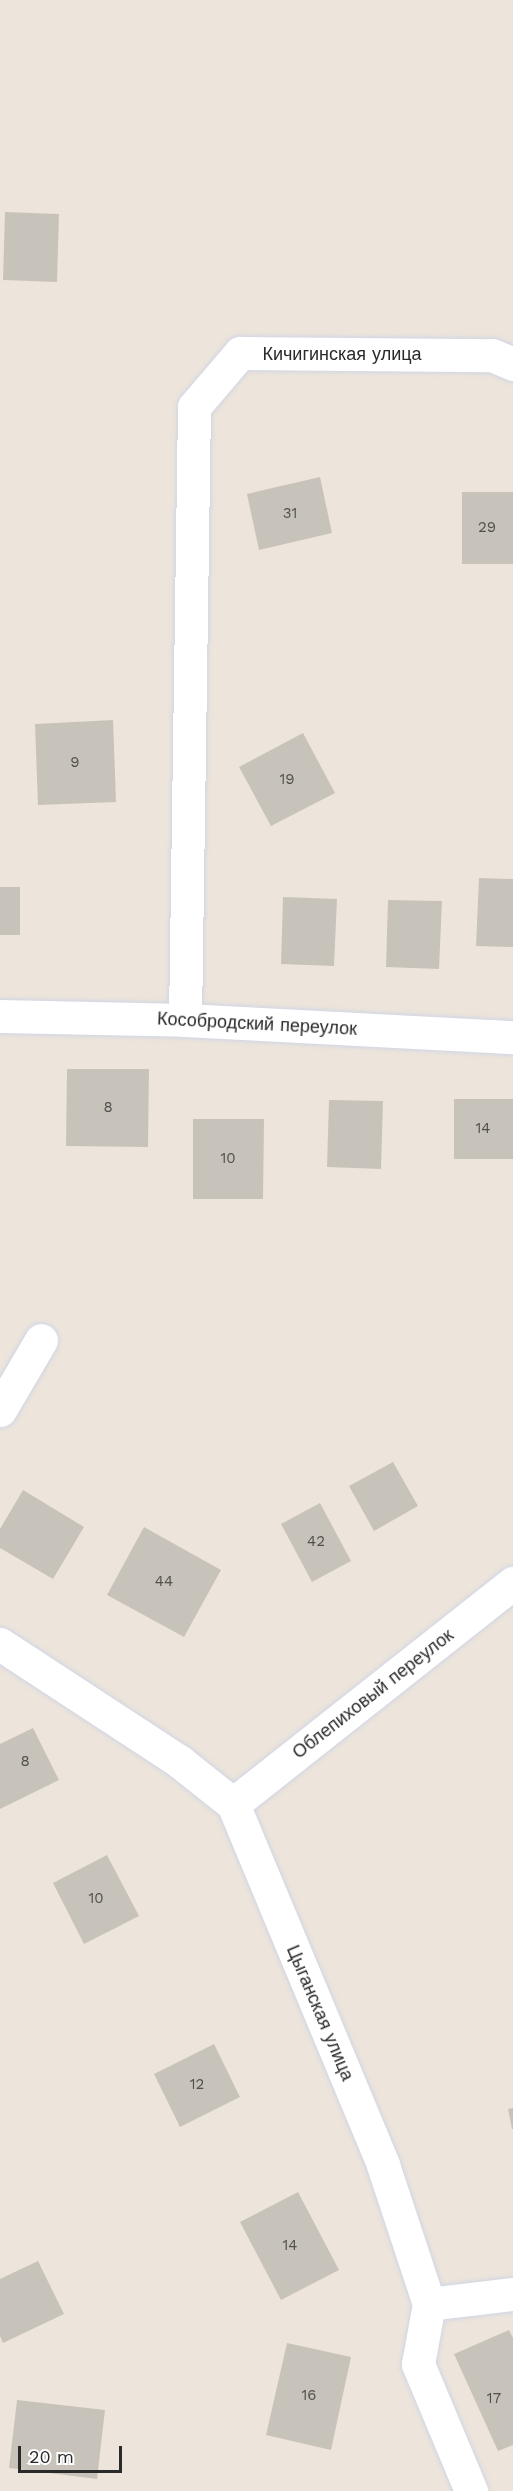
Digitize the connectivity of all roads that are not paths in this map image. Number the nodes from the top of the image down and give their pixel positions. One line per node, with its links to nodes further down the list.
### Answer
1 (513, 364): 3 (street, Кичигинская улица)
2 (0, 1016): 3 (street, Кособродский переулок)
3 (185, 1020): 4 (street, Кособродский переулок)
4 (513, 1037)
5 (41, 1340): 6 (street)
6 (0, 1410)
7 (513, 1584): 9 (street, Облепиховый переулок)
8 (0, 1644): 9 (street, Цыганская улица)
9 (233, 1804): 11 (street, Цыганская улица)
10 (513, 2294): 11 (street)
11 (429, 2304): 12 (street, Цыганская улица)
12 (471, 2491)

